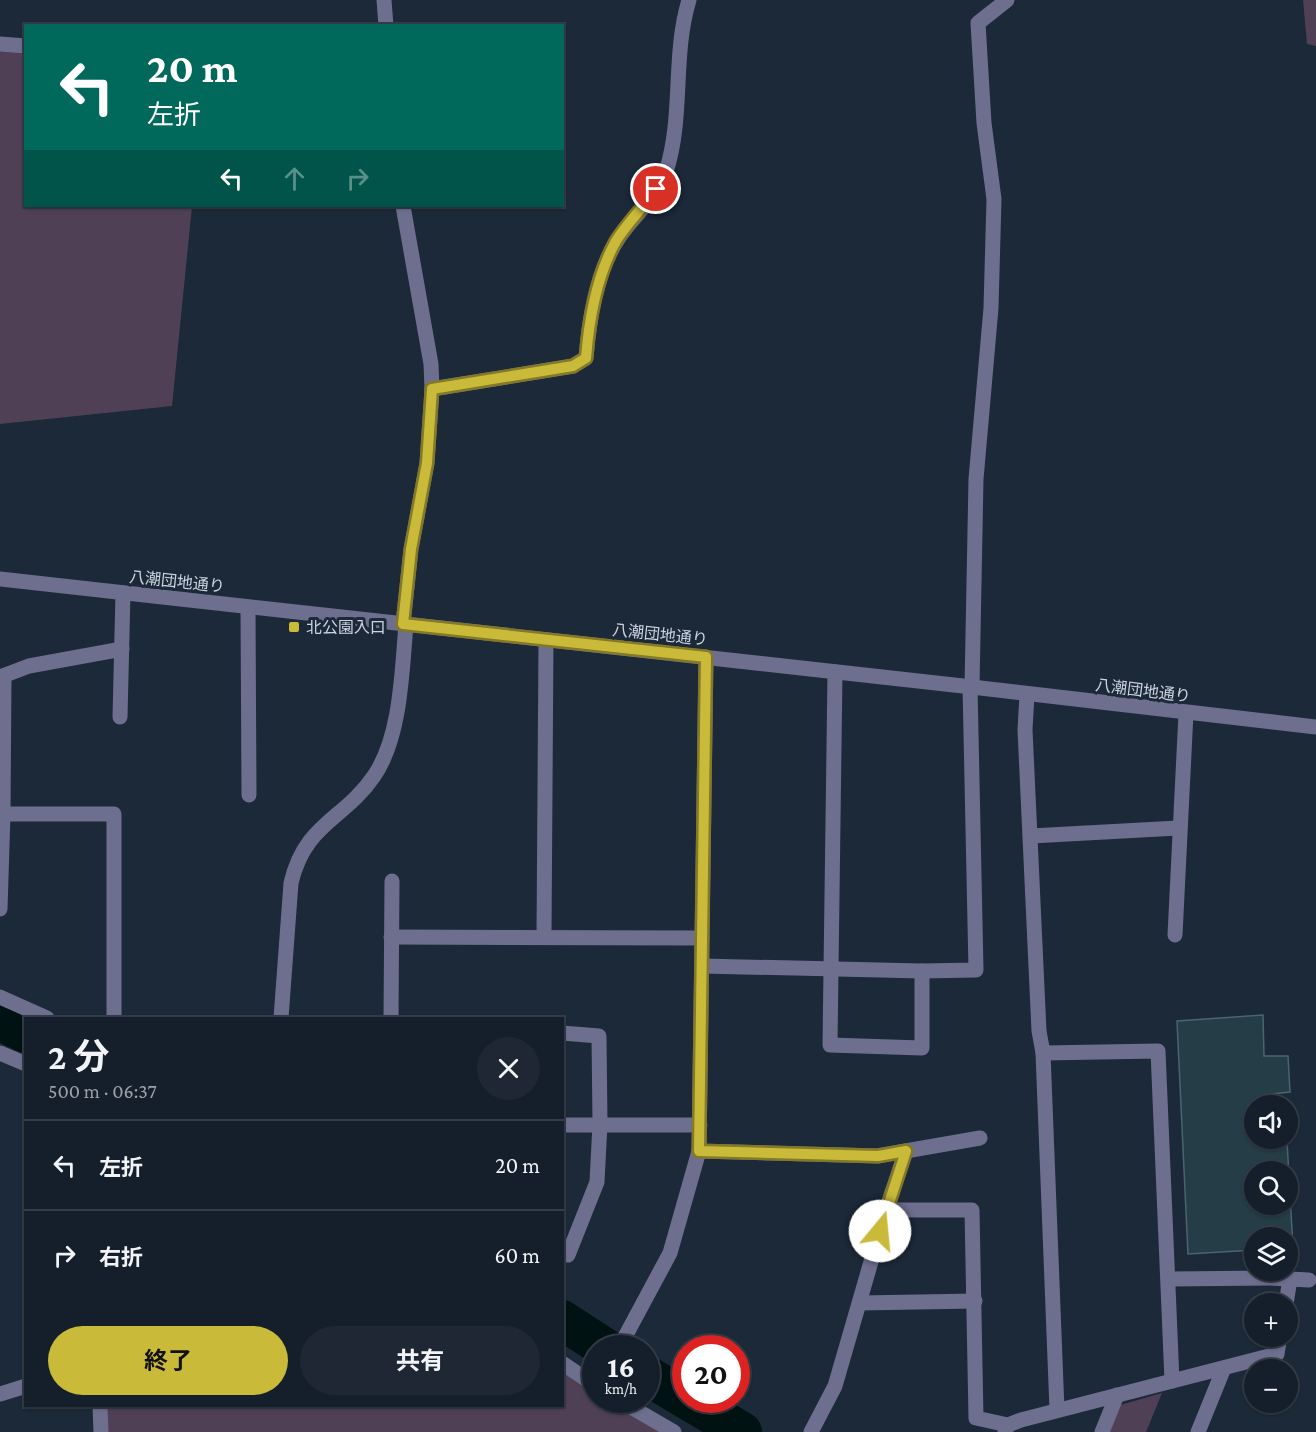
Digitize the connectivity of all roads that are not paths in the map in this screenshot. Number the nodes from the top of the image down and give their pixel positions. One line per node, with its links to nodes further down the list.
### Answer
1 (384, 0): 4 (street)
2 (688, 0): 8 (street)
3 (1007, 0): 18 (street)
4 (386, 24)
5 (0, 44): 6 (street)
6 (24, 46)
7 (403, 207): 8 (street)
8 (432, 389): 12 (street)
9 (0, 579): 10 (street, 八潮団地通り)
10 (123, 593): 11 (street, 八潮団地通り); 14 (street)
11 (248, 607): 12 (street, 八潮団地通り); 23 (street)
12 (405, 624): 13 (street, 八潮団地通り); 39 (street)
13 (546, 640): 15 (street, 八潮団地通り); 30 (street)
14 (122, 649): 17 (street); 21 (street)
15 (706, 657): 16 (street, 八潮団地通り); 32 (street)
16 (834, 672): 18 (street, 八潮団地通り); 34 (street)
17 (2, 676): 24 (street)
18 (971, 686): 19 (street, 八潮団地通り); 35 (street)
19 (1028, 694): 20 (street, 八潮団地通り); 26 (street)
20 (1186, 713): 22 (street, 八潮団地通り); 25 (street)
21 (120, 717)
22 (1316, 727)
23 (249, 795)
24 (3, 814): 28 (street); 38 (street)
25 (1178, 828): 26 (street); 29 (street)
26 (1031, 836): 43 (street)
27 (392, 882): 31 (street)
28 (0, 909)
29 (1175, 935)
30 (544, 936): 31 (street); 32 (street)
31 (391, 937): 40 (street)
32 (702, 938): 33 (street)
33 (702, 966): 34 (street); 47 (street)
34 (829, 967): 35 (street); 35 (street)
35 (922, 971)
36 (0, 997): 37 (street)
37 (45, 1017)
38 (114, 1017)
39 (281, 1017)
40 (391, 1017)
41 (564, 1033): 45 (street)
42 (0, 1053): 44 (street)
43 (1043, 1053): 53 (street); 69 (street)
44 (24, 1063)
45 (600, 1124): 46 (street); 47 (street); 52 (street)
46 (564, 1125)
47 (700, 1125): 49 (street)
48 (980, 1138): 50 (street)
49 (699, 1151): 50 (street); 59 (street)
50 (906, 1151): 51 (street)
51 (886, 1210): 57 (street); 58 (street)
52 (564, 1252)
53 (1170, 1279): 54 (street); 64 (street)
54 (1244, 1279)
55 (1298, 1279): 56 (street)
56 (1309, 1280)
57 (975, 1301): 58 (street); 71 (street)
58 (860, 1304): 74 (street)
59 (627, 1335)
60 (1278, 1347): 62 (street)
61 (564, 1364): 63 (street)
62 (1224, 1368): 64 (street); 76 (street)
63 (582, 1376)
64 (1172, 1381): 67 (street)
65 (24, 1387): 66 (street)
66 (0, 1394)
67 (1117, 1395): 69 (street); 75 (street)
68 (100, 1407): 72 (street)
69 (1057, 1410): 71 (street)
70 (641, 1413): 73 (street)
71 (1007, 1429)
72 (101, 1432)
73 (674, 1432)
74 (811, 1432)
75 (1102, 1432)
76 (1198, 1432)

